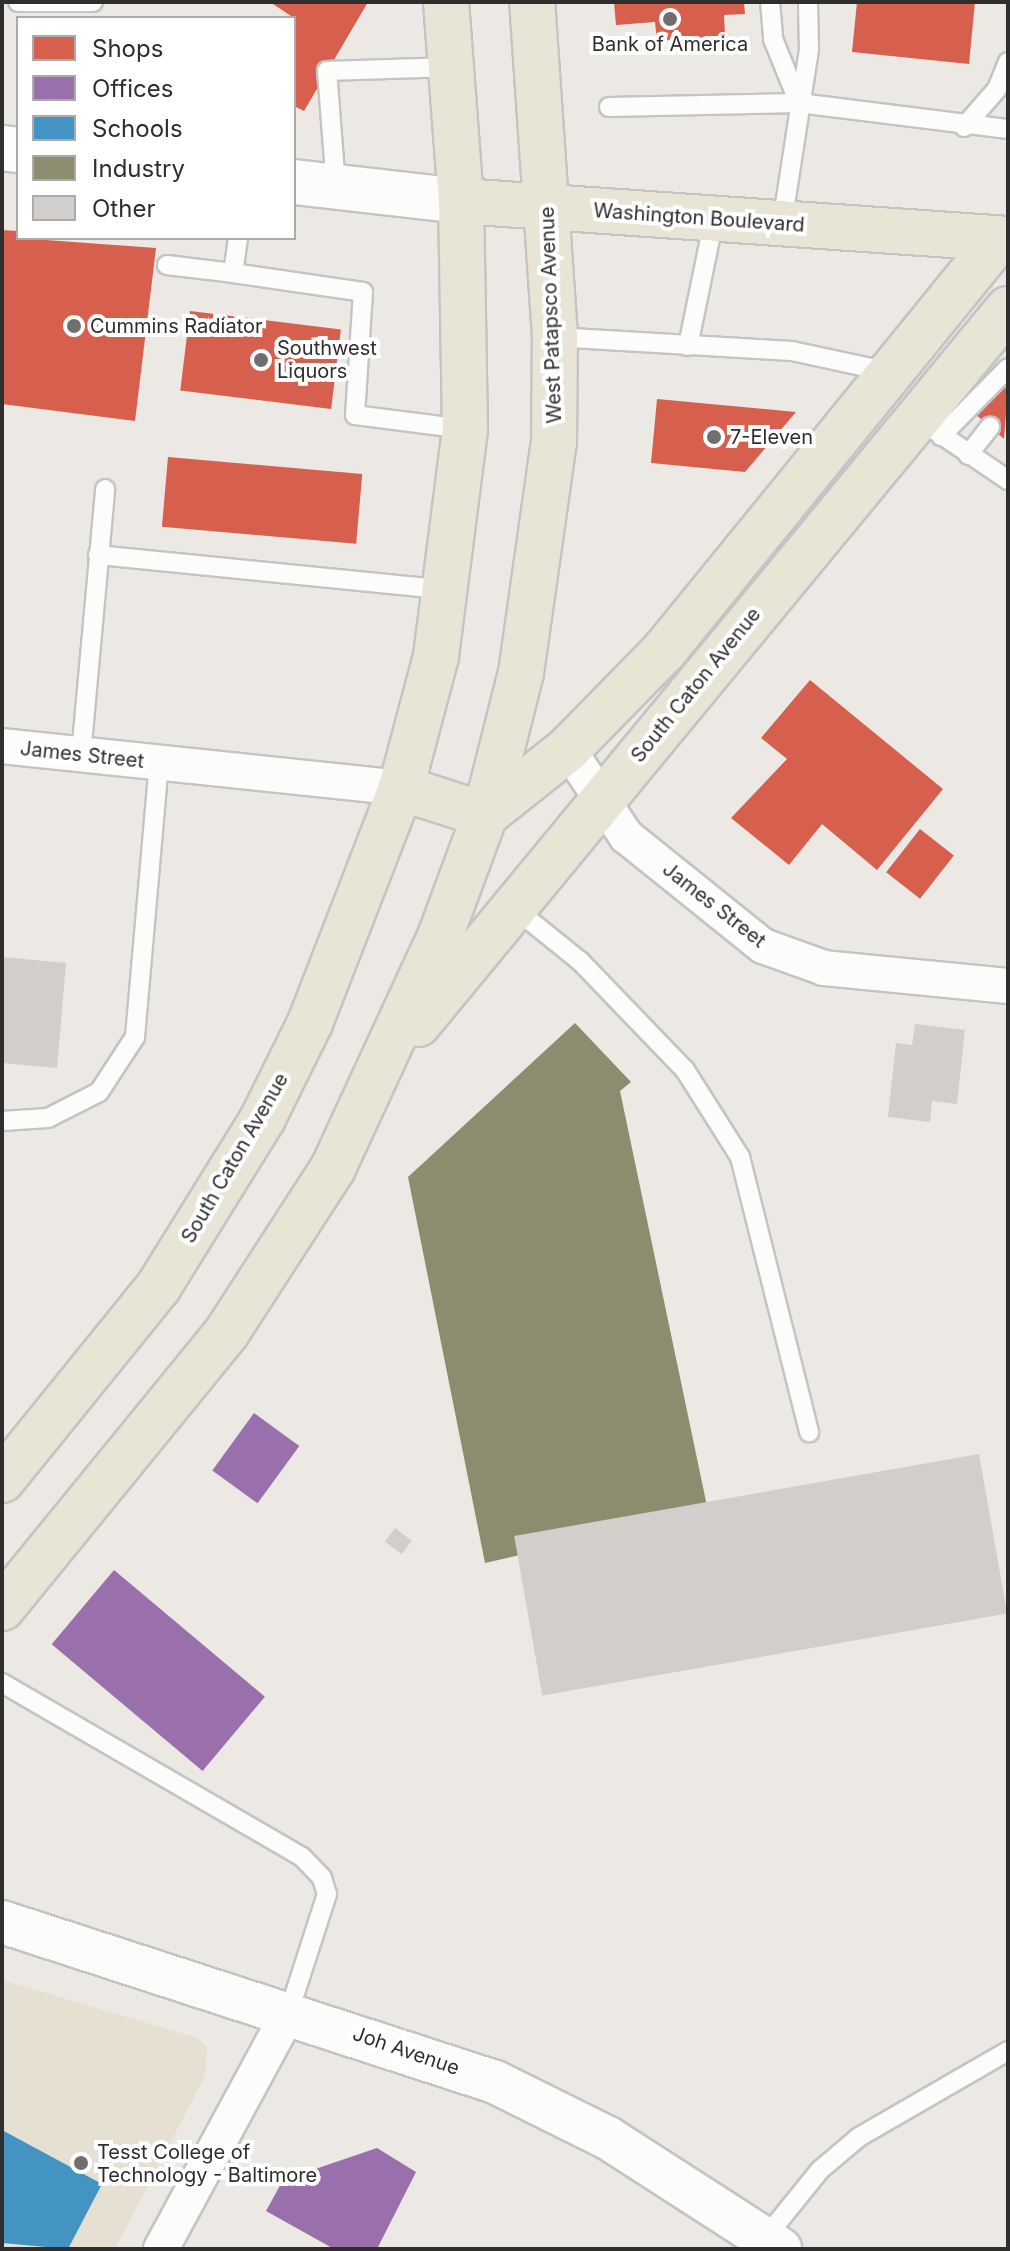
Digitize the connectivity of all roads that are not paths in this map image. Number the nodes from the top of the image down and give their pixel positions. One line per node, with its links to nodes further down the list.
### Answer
1 (18, 2): 2 (lane)
2 (93, 2)
3 (446, 2): 8 (main road)
4 (532, 2): 17 (main road, West Patapsco Avenue)
5 (770, 2): 10 (lane)
6 (808, 2): 10 (lane)
7 (1008, 62): 9 (lane)
8 (451, 67): 15 (lane); 16 (main road)
9 (1002, 88): 12 (lane)
10 (799, 103): 11 (lane); 12 (lane); 19 (lane)
11 (609, 107)
12 (964, 127): 13 (lane)
13 (1008, 129)
14 (296, 182): 15 (main road, Washington Boulevard)
15 (336, 187): 16 (main road, Washington Boulevard)
16 (461, 201): 17 (main road, Washington Boulevard); 30 (main road)
17 (548, 207): 18 (main road, Washington Boulevard); 24 (main road, West Patapsco Avenue)
18 (714, 219): 19 (main road, Washington Boulevard); 26 (lane)
19 (782, 224): 20 (main road, Washington Boulevard)
20 (1005, 236): 27 (main road, South Caton Avenue)
21 (238, 240): 23 (lane)
22 (167, 265): 23 (lane)
23 (233, 273): 30 (lane)
24 (555, 337): 26 (lane); 42 (main road, West Patapsco Avenue)
25 (1002, 339): 28 (main road, South Caton Avenue)
26 (688, 346): 27 (lane)
27 (889, 372): 37 (main road, South Caton Avenue)
28 (928, 426): 31 (lane); 41 (main road, South Caton Avenue)
29 (990, 427): 31 (lane)
30 (465, 429): 35 (main road)
31 (968, 455): 32 (lane)
32 (1008, 480)
33 (105, 489): 34 (lane)
34 (98, 555): 35 (lane); 38 (lane)
35 (447, 590): 40 (main road)
36 (2, 746): 38 (street, James Street)
37 (568, 749): 41 (street, James Street); 42 (main road, South Caton Avenue)
38 (81, 755): 39 (street, James Street)
39 (159, 763): 40 (street, James Street); 46 (lane)
40 (401, 788): 42 (main road); 48 (main road, South Caton Avenue)
41 (600, 803): 43 (main road, South Caton Avenue); 44 (street, James Street)
42 (485, 815): 45 (main road, South Caton Avenue)
43 (514, 908): 45 (main road, South Caton Avenue); 47 (lane)
44 (1008, 986)
45 (386, 1063): 49 (main road, South Caton Avenue)
46 (2, 1121)
47 (809, 1432)
48 (2, 1480)
49 (2, 1608)
50 (2, 1683): 52 (lane)
51 (2, 1922): 52 (street, Joh Avenue)
52 (289, 2012): 54 (street, Joh Avenue); 55 (street)
53 (1008, 2051): 54 (lane)
54 (768, 2245)
55 (161, 2249)

